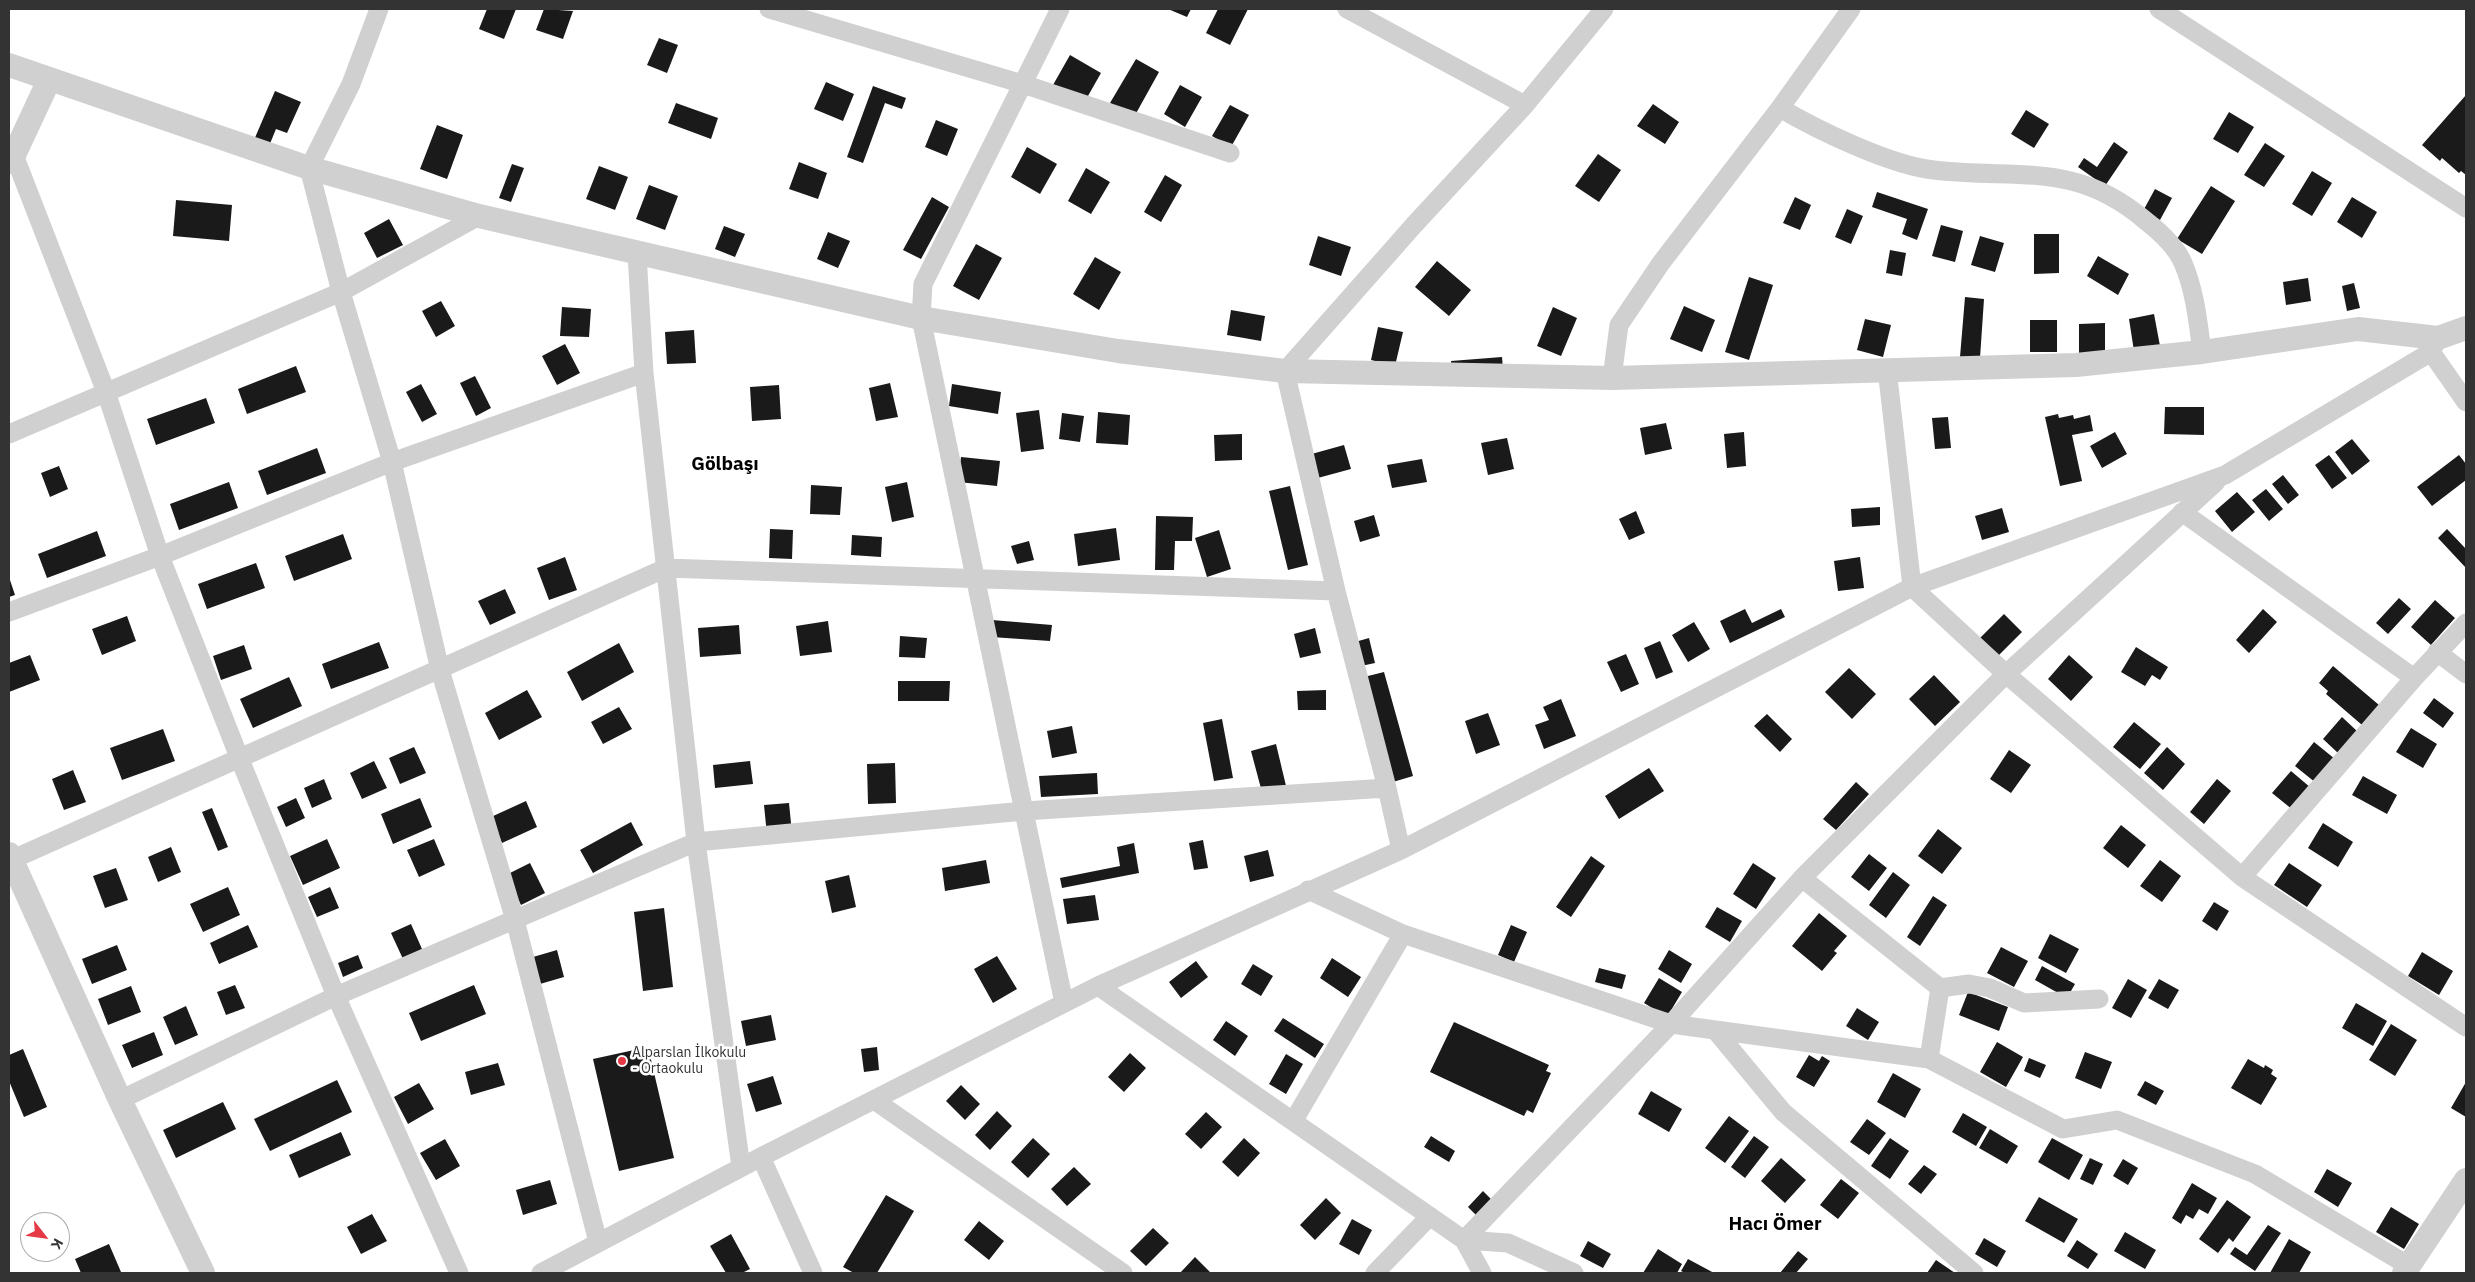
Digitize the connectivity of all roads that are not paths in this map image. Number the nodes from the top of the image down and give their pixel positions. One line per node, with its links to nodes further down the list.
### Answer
1 (379, 9): 15 (street)
2 (769, 9): 10 (street)
3 (1060, 9): 10 (street)
4 (1347, 9): 11 (street)
5 (1604, 9): 11 (street)
6 (1851, 9): 12 (street)
7 (2159, 9): 16 (street)
8 (9, 65): 9 (street)
9 (49, 80): 14 (street); 15 (street)
10 (1023, 84): 13 (street); 20 (street)
11 (1525, 105): 25 (street)
12 (1780, 108): 23 (street); 27 (street)
13 (1230, 153)
14 (12, 159): 28 (street)
15 (309, 168): 17 (street); 19 (street)
16 (2466, 208)
17 (478, 216): 18 (street); 19 (street)
18 (637, 254): 20 (street); 26 (street)
19 (341, 292): 28 (street); 31 (street)
20 (921, 318): 25 (street); 36 (street)
21 (2466, 328): 22 (street)
22 (2435, 345): 23 (street); 29 (street); 32 (street)
23 (2202, 352): 24 (street)
24 (1888, 369): 27 (street); 37 (street)
25 (1286, 371): 27 (street); 38 (street)
26 (644, 373): 31 (street); 35 (street)
27 (1612, 378)
28 (106, 392): 30 (street); 34 (street)
29 (2466, 402)
30 (9, 434)
31 (392, 462): 34 (street); 42 (street)
32 (2225, 475): 33 (street); 37 (street)
33 (2182, 512): 43 (street); 45 (street)
34 (160, 556): 39 (street); 46 (street)
35 (666, 568): 36 (street); 42 (street); 49 (street)
36 (975, 578): 38 (street); 48 (street)
37 (1912, 587): 43 (street); 50 (street)
38 (1336, 591): 47 (street)
39 (9, 612)
40 (2466, 623): 41 (street)
41 (2437, 652): 44 (street); 45 (street)
42 (440, 670): 46 (street); 55 (street)
43 (2006, 674): 52 (street); 53 (street)
44 (2466, 674)
45 (2414, 678): 52 (street)
46 (239, 757): 51 (street); 59 (street)
47 (1387, 788): 48 (street); 50 (street)
48 (1024, 811): 49 (street); 61 (street)
49 (696, 842): 55 (street); 70 (street)
50 (1400, 850): 54 (street)
51 (10, 857): 66 (street)
52 (2242, 877): 63 (street)
53 (1802, 878): 58 (street); 62 (street)
54 (1308, 890): 56 (street); 57 (street)
55 (516, 920): 59 (street); 74 (street)
56 (1403, 934): 62 (street); 68 (street)
57 (1098, 986): 61 (street); 68 (street)
58 (1940, 988): 60 (street); 65 (street)
59 (336, 996): 66 (street); 77 (street)
60 (2099, 999)
61 (1064, 1003): 67 (street)
62 (1671, 1024): 64 (street); 73 (street)
63 (2466, 1027)
64 (1716, 1030): 65 (street); 84 (street)
65 (1929, 1059): 75 (street)
66 (120, 1100): 76 (street)
67 (874, 1100): 69 (street); 80 (street)
68 (1294, 1120): 72 (street)
69 (762, 1156): 70 (street); 79 (street)
70 (741, 1167): 74 (street)
71 (2466, 1180): 75 (street)
72 (1430, 1216): 73 (street); 81 (street)
73 (1464, 1240): 82 (street); 83 (street)
74 (598, 1242): 78 (street)
75 (2407, 1270)
76 (203, 1273)
77 (459, 1273)
78 (541, 1273)
79 (813, 1273)
80 (1123, 1273)
81 (1374, 1273)
82 (1482, 1273)
83 (1574, 1273)
84 (1974, 1273)

